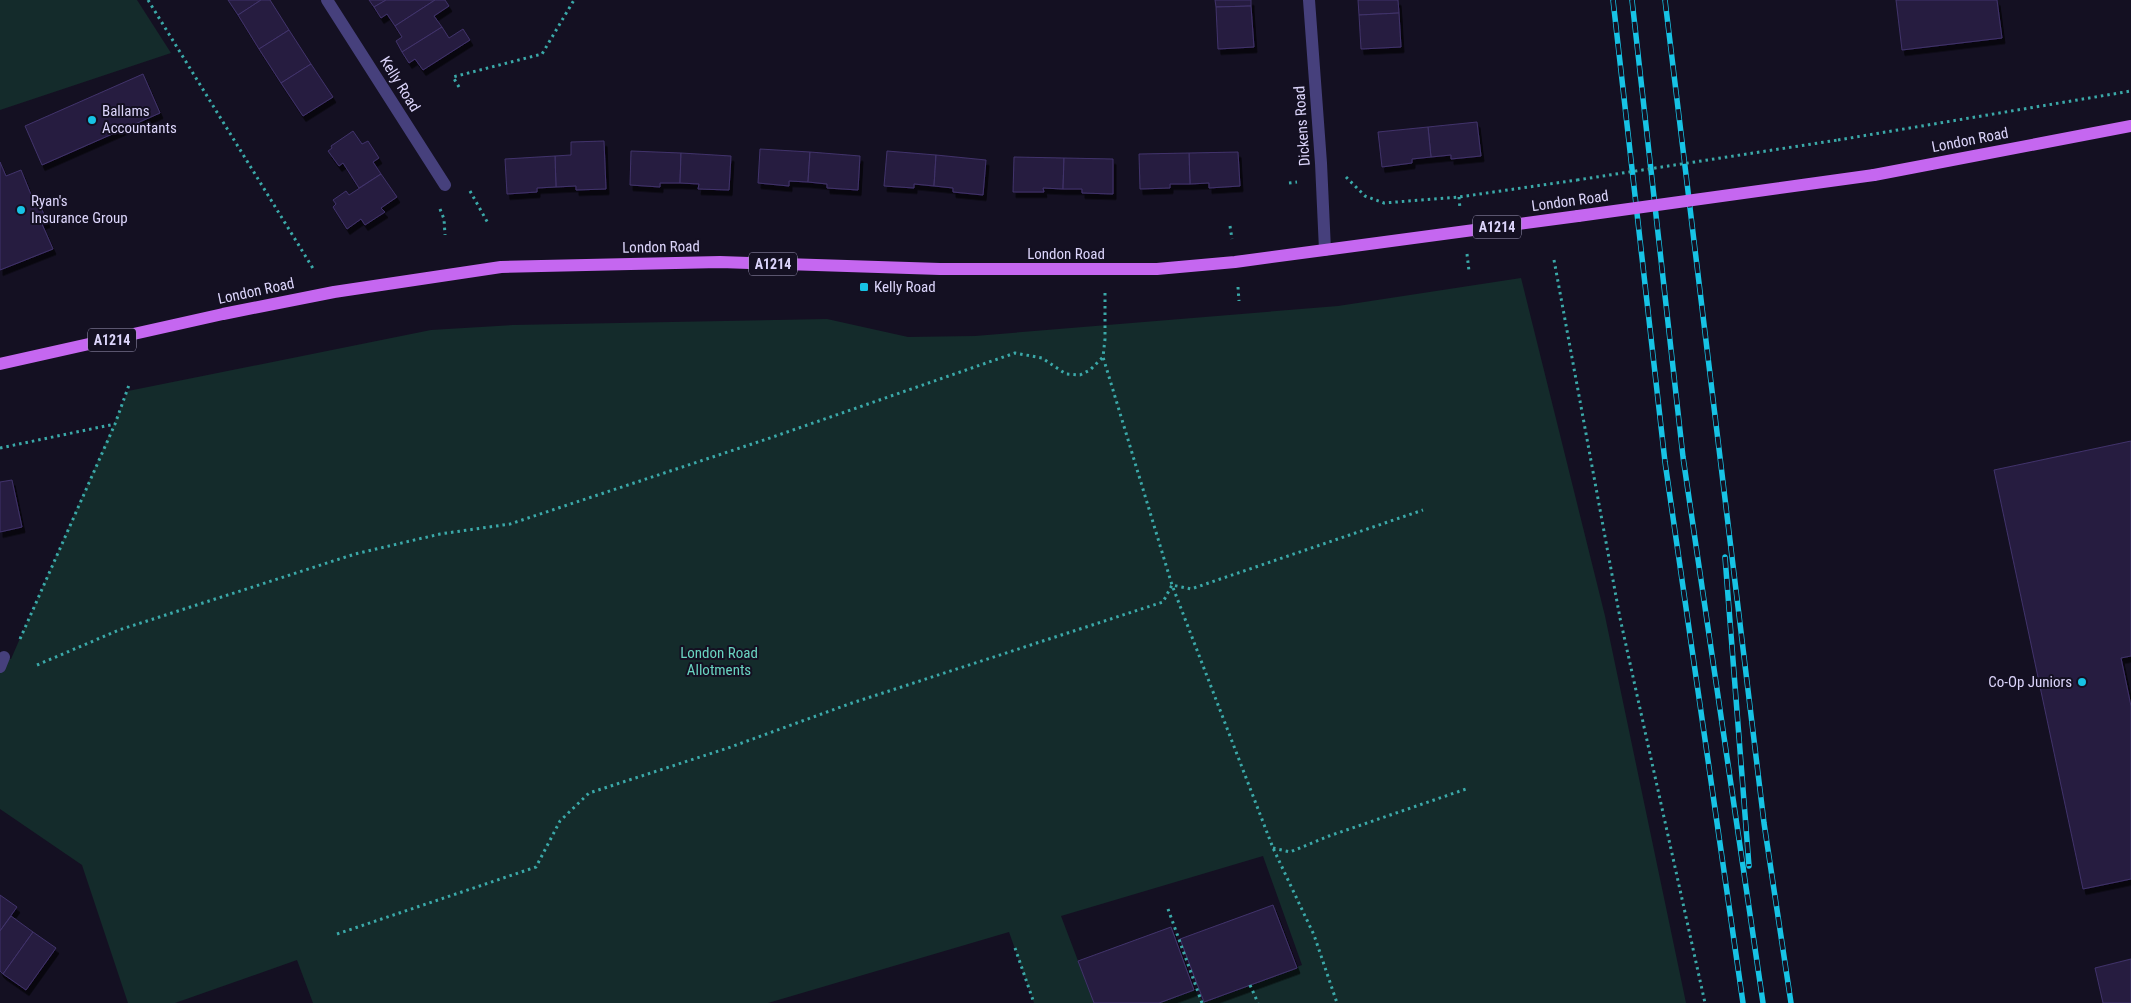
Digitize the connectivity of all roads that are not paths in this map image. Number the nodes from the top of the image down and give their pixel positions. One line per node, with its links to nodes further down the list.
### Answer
1 (328, 0): 4 (street, Kelly Road)
2 (1309, 0): 5 (street, Dickens Road)
3 (2131, 128): 5 (main road, London Road / A1214, bridge)
4 (445, 185)
5 (1325, 250): 6 (main road, London Road / A1214)
6 (0, 364)

